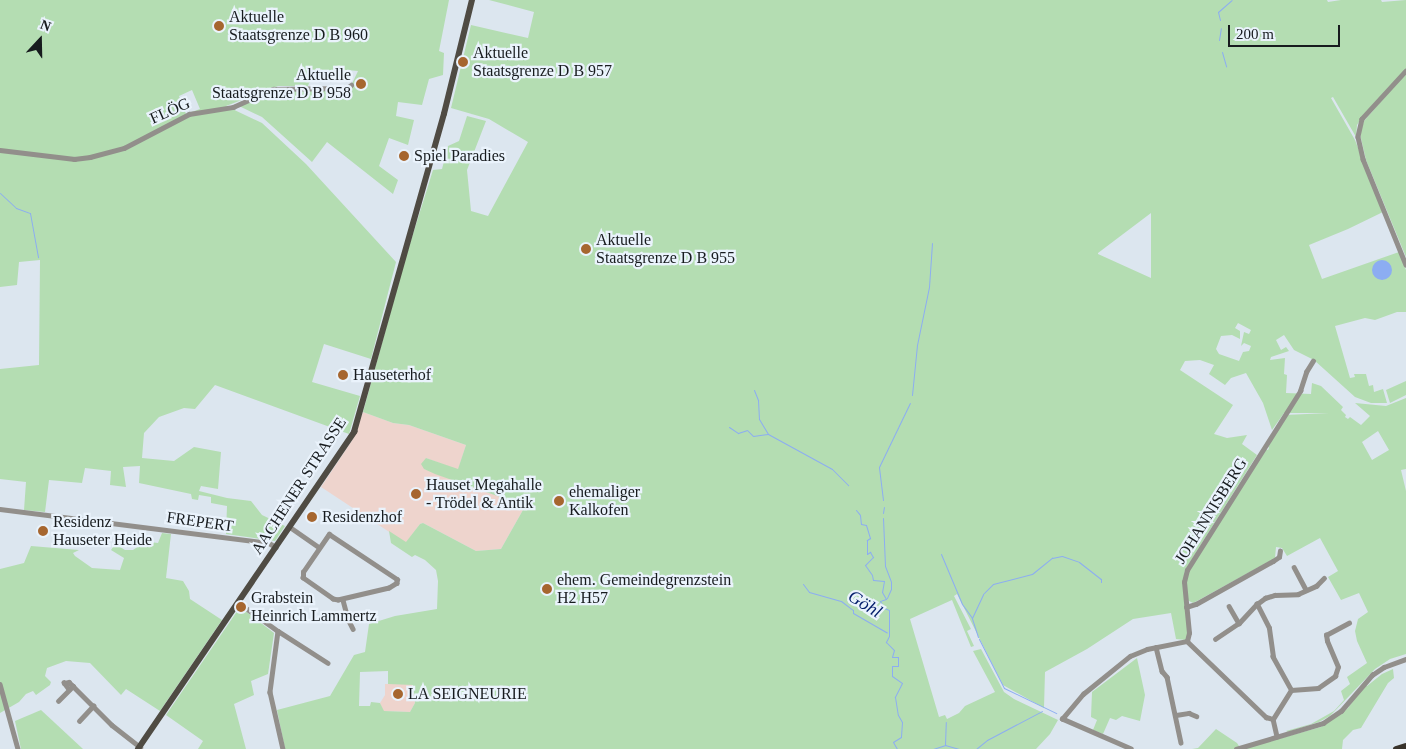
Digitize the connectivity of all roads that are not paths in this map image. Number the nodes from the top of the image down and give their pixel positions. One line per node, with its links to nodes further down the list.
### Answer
1 (472, 0): 8 (main road, AACHENER STRASSE)
2 (1406, 71): 5 (street)
3 (350, 85): 4 (street, FLÖG)
4 (0, 150)
5 (1406, 266)
6 (1313, 361): 19 (street, JOHANNISBERG)
7 (0, 509): 10 (street, FREPERT)
8 (290, 527): 9 (street); 10 (main road, AACHENER STRASSE)
9 (318, 547): 15 (street); 15 (street)
10 (276, 548): 16 (main road, AACHENER STRASSE)
11 (1280, 551): 19 (street)
12 (1294, 567): 14 (street)
13 (1324, 578): 14 (street)
14 (1306, 590): 17 (street)
15 (343, 600): 22 (street)
16 (239, 603): 23 (street); 42 (main road, AACHENER STRASSE)
17 (1257, 604): 20 (street); 32 (street)
18 (1229, 606): 20 (street)
19 (1186, 607): 25 (street, JOHANNISBERG)
20 (1239, 623): 24 (street)
21 (1348, 623): 32 (street)
22 (354, 629)
23 (278, 631): 28 (street); 44 (street)
24 (1215, 638)
25 (1187, 641): 26 (street); 37 (street)
26 (1156, 647): 35 (street); 45 (street)
27 (1406, 659): 39 (street)
28 (328, 663)
29 (0, 684): 43 (street)
30 (73, 686): 31 (street); 31 (street); 34 (street)
31 (69, 690): 33 (street)
32 (1291, 690): 37 (street)
33 (58, 701)
34 (94, 706): 38 (street); 42 (street)
35 (1176, 715): 36 (street); 40 (street)
36 (1196, 716)
37 (1273, 720): 39 (street)
38 (79, 721)
39 (1277, 737): 46 (street)
40 (1181, 743)
41 (1406, 746): 47 (highway)
42 (139, 748)
43 (18, 749)
44 (283, 749)
45 (1131, 749)
46 (1236, 749)
47 (1396, 749)

